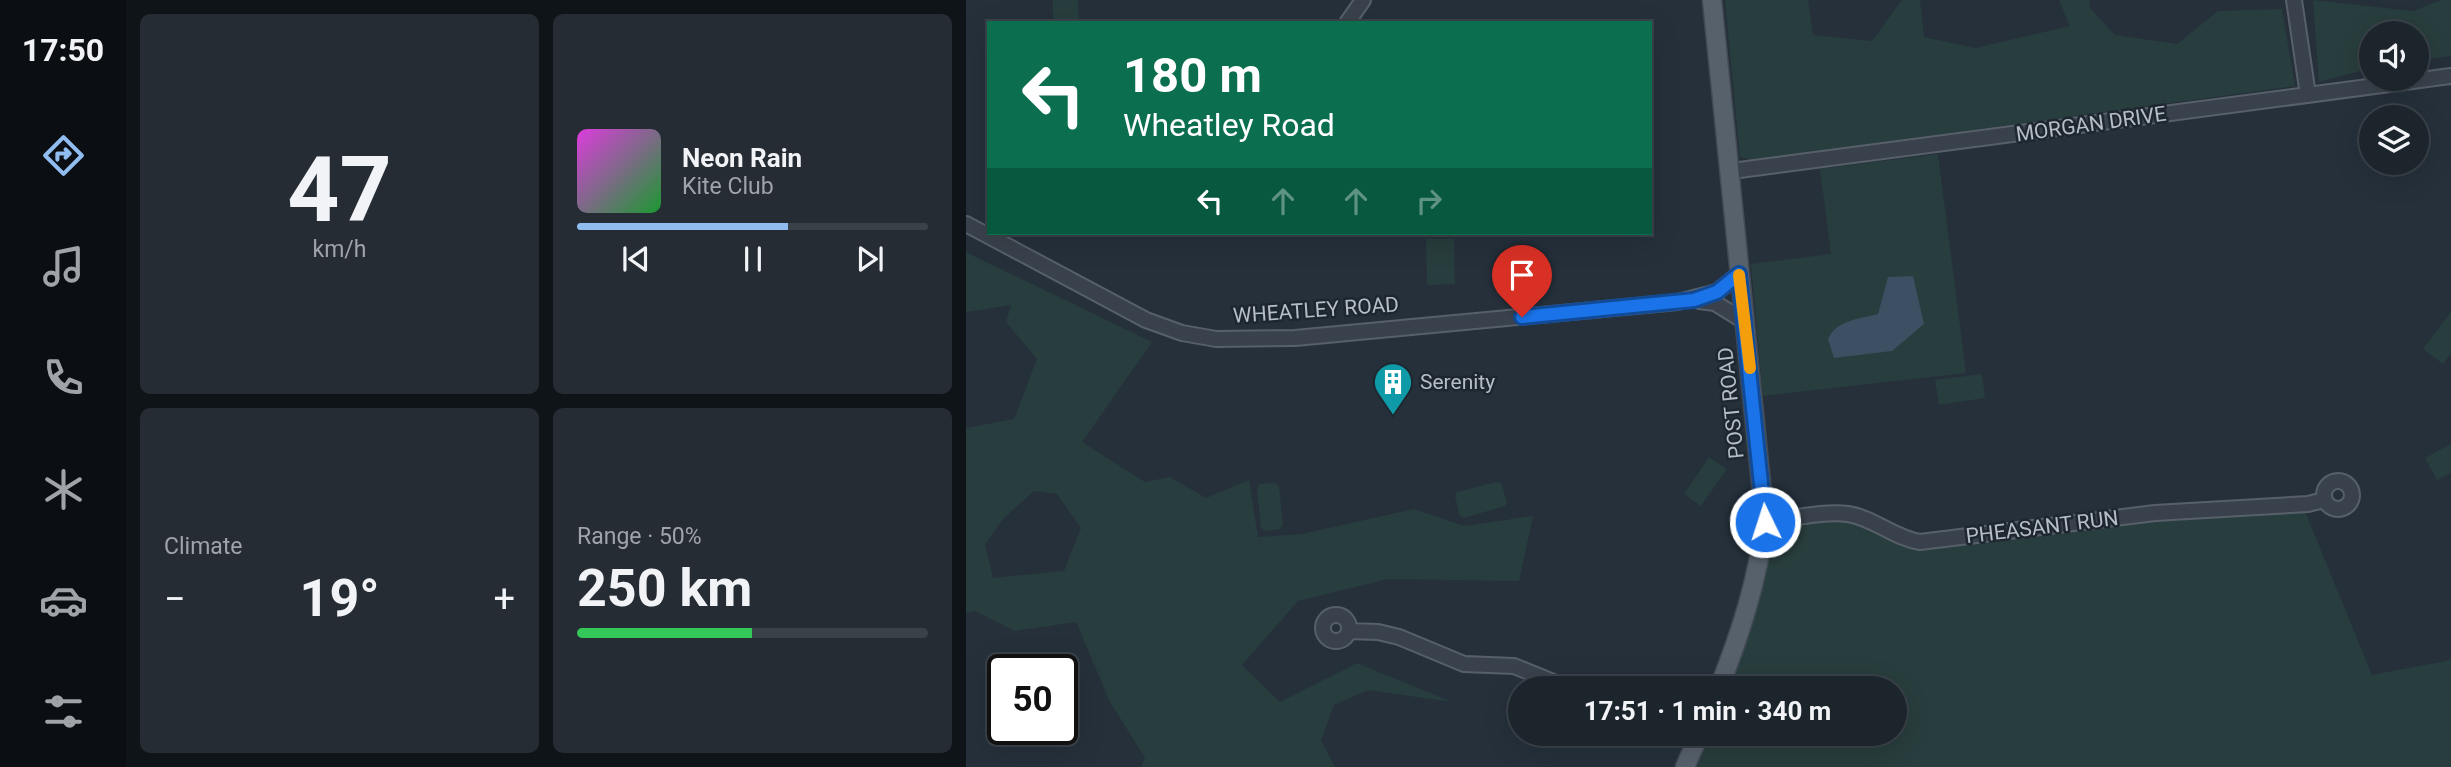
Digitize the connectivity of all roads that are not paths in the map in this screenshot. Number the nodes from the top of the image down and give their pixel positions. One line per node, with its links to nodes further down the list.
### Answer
1 (1363, 0): 4 (street)
2 (1712, 0): 7 (main road)
3 (2294, 0): 6 (street)
4 (1348, 21)
5 (2451, 76): 6 (street, MORGAN DRIVE)
6 (2308, 94): 7 (street, MORGAN DRIVE)
7 (1731, 171): 9 (main road)
8 (966, 224): 10 (street, WHEATLEY ROAD)
9 (1739, 274): 10 (street, WHEATLEY ROAD); 11 (main road, POST ROAD)
10 (1694, 300): 11 (street, WHEATLEY ROAD)
11 (1745, 321): 13 (main road, POST ROAD)
12 (2324, 500): 13 (street, PHEASANT RUN)
13 (1765, 522): 16 (main road, POST ROAD)
14 (1349, 631): 15 (street)
15 (1539, 676)
16 (1724, 676)
17 (1690, 746): 18 (main road)
18 (1685, 767)

